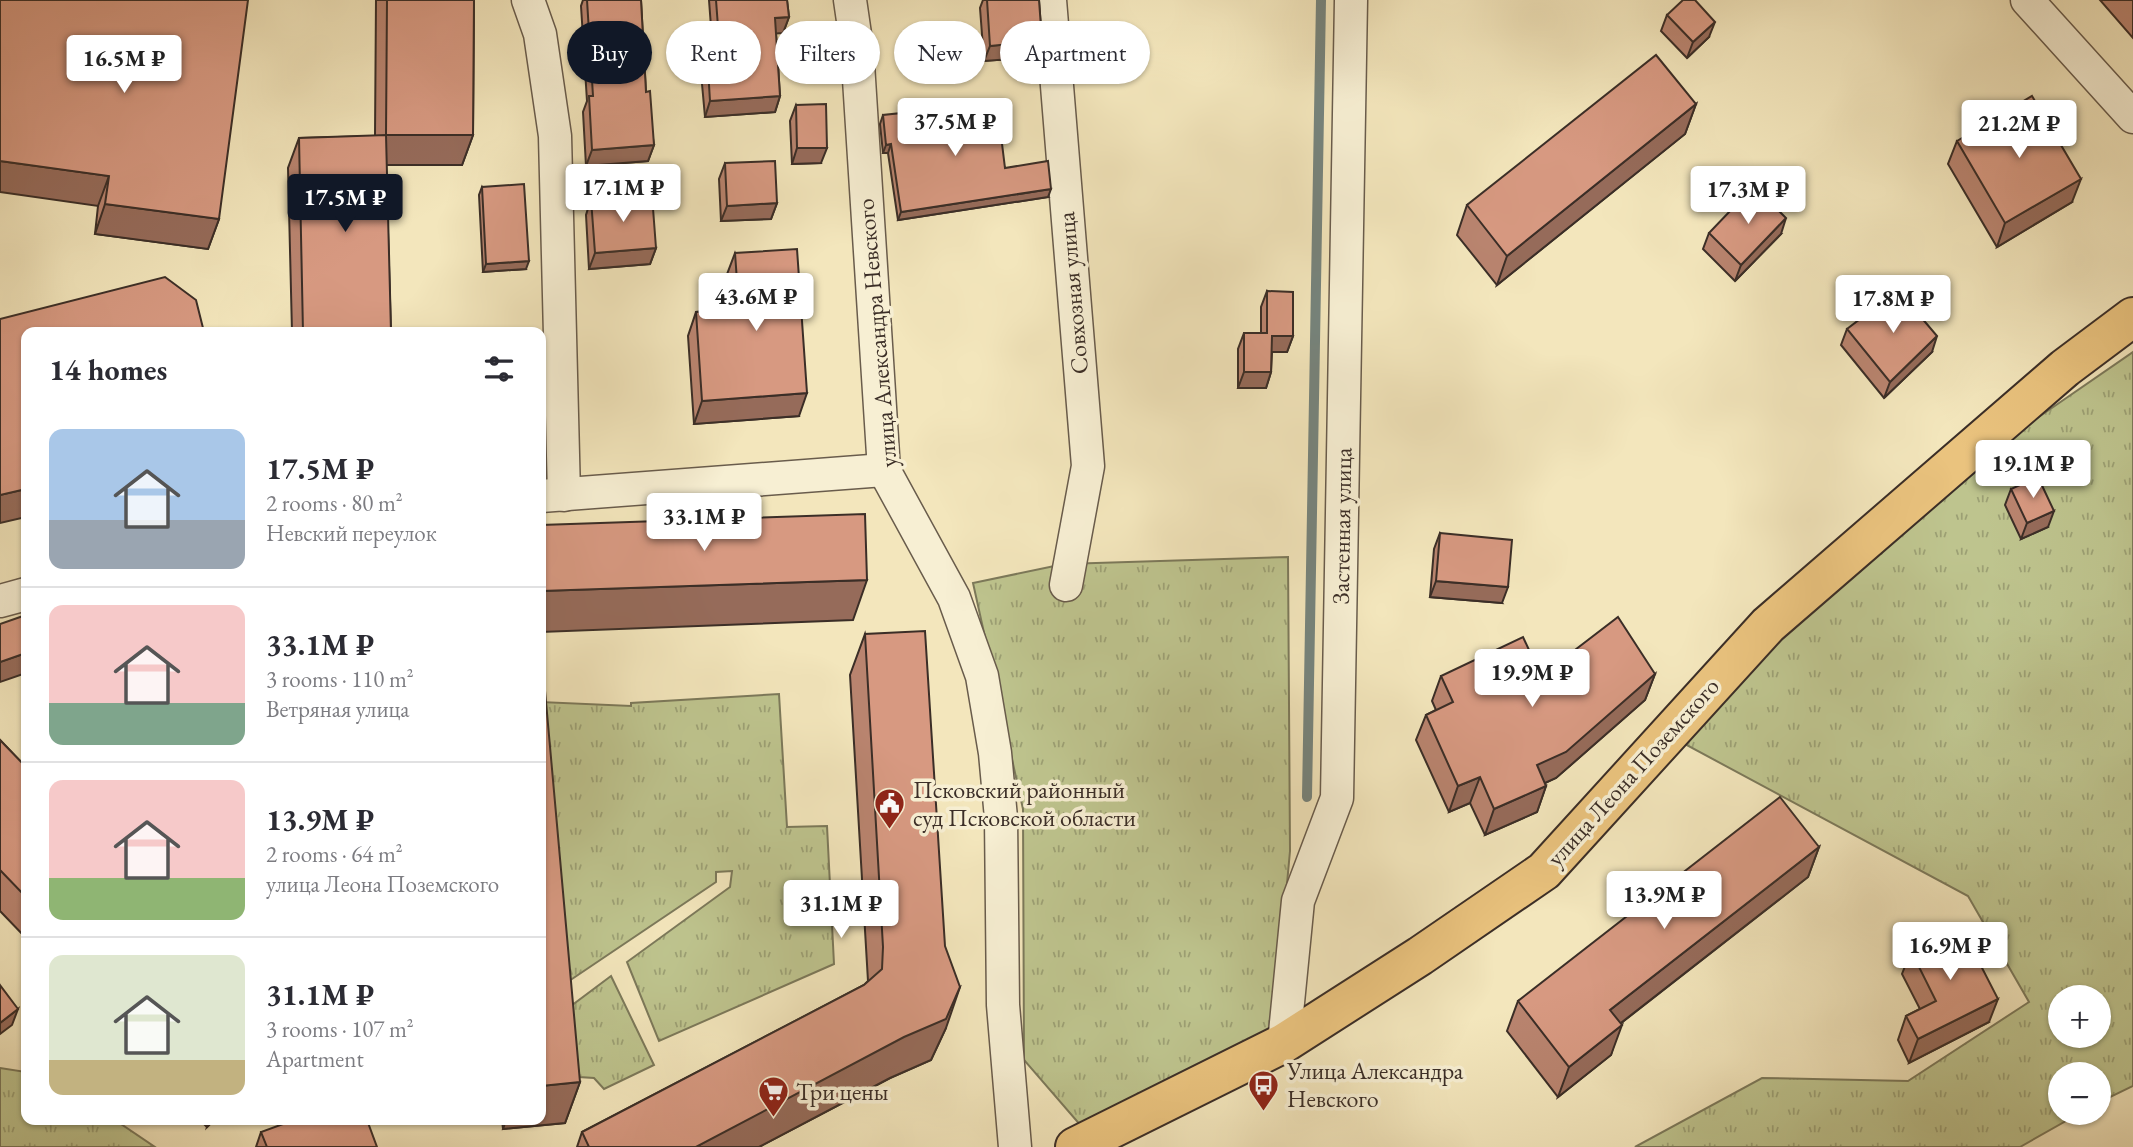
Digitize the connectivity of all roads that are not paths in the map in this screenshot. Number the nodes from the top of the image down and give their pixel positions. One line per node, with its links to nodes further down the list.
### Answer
1 (528, 0): 9 (street)
2 (850, 0): 8 (street, улица Александра Невского)
3 (1049, 0): 10 (street, Совхозная улица)
4 (1351, 0): 13 (street, Застенная улица)
5 (2027, 0): 6 (street)
6 (2133, 117)
7 (2133, 317): 13 (main road, улица Леона Поземского)
8 (884, 470): 9 (street); 15 (street, улица Александра Невского)
9 (553, 496)
10 (1066, 585)
11 (21, 595): 12 (street)
12 (0, 601)
13 (1284, 1043): 14 (main road, улица Леона Поземского)
14 (1115, 1137): 16 (main road, улица Леона Поземского)
15 (1015, 1147)
16 (1075, 1147)

